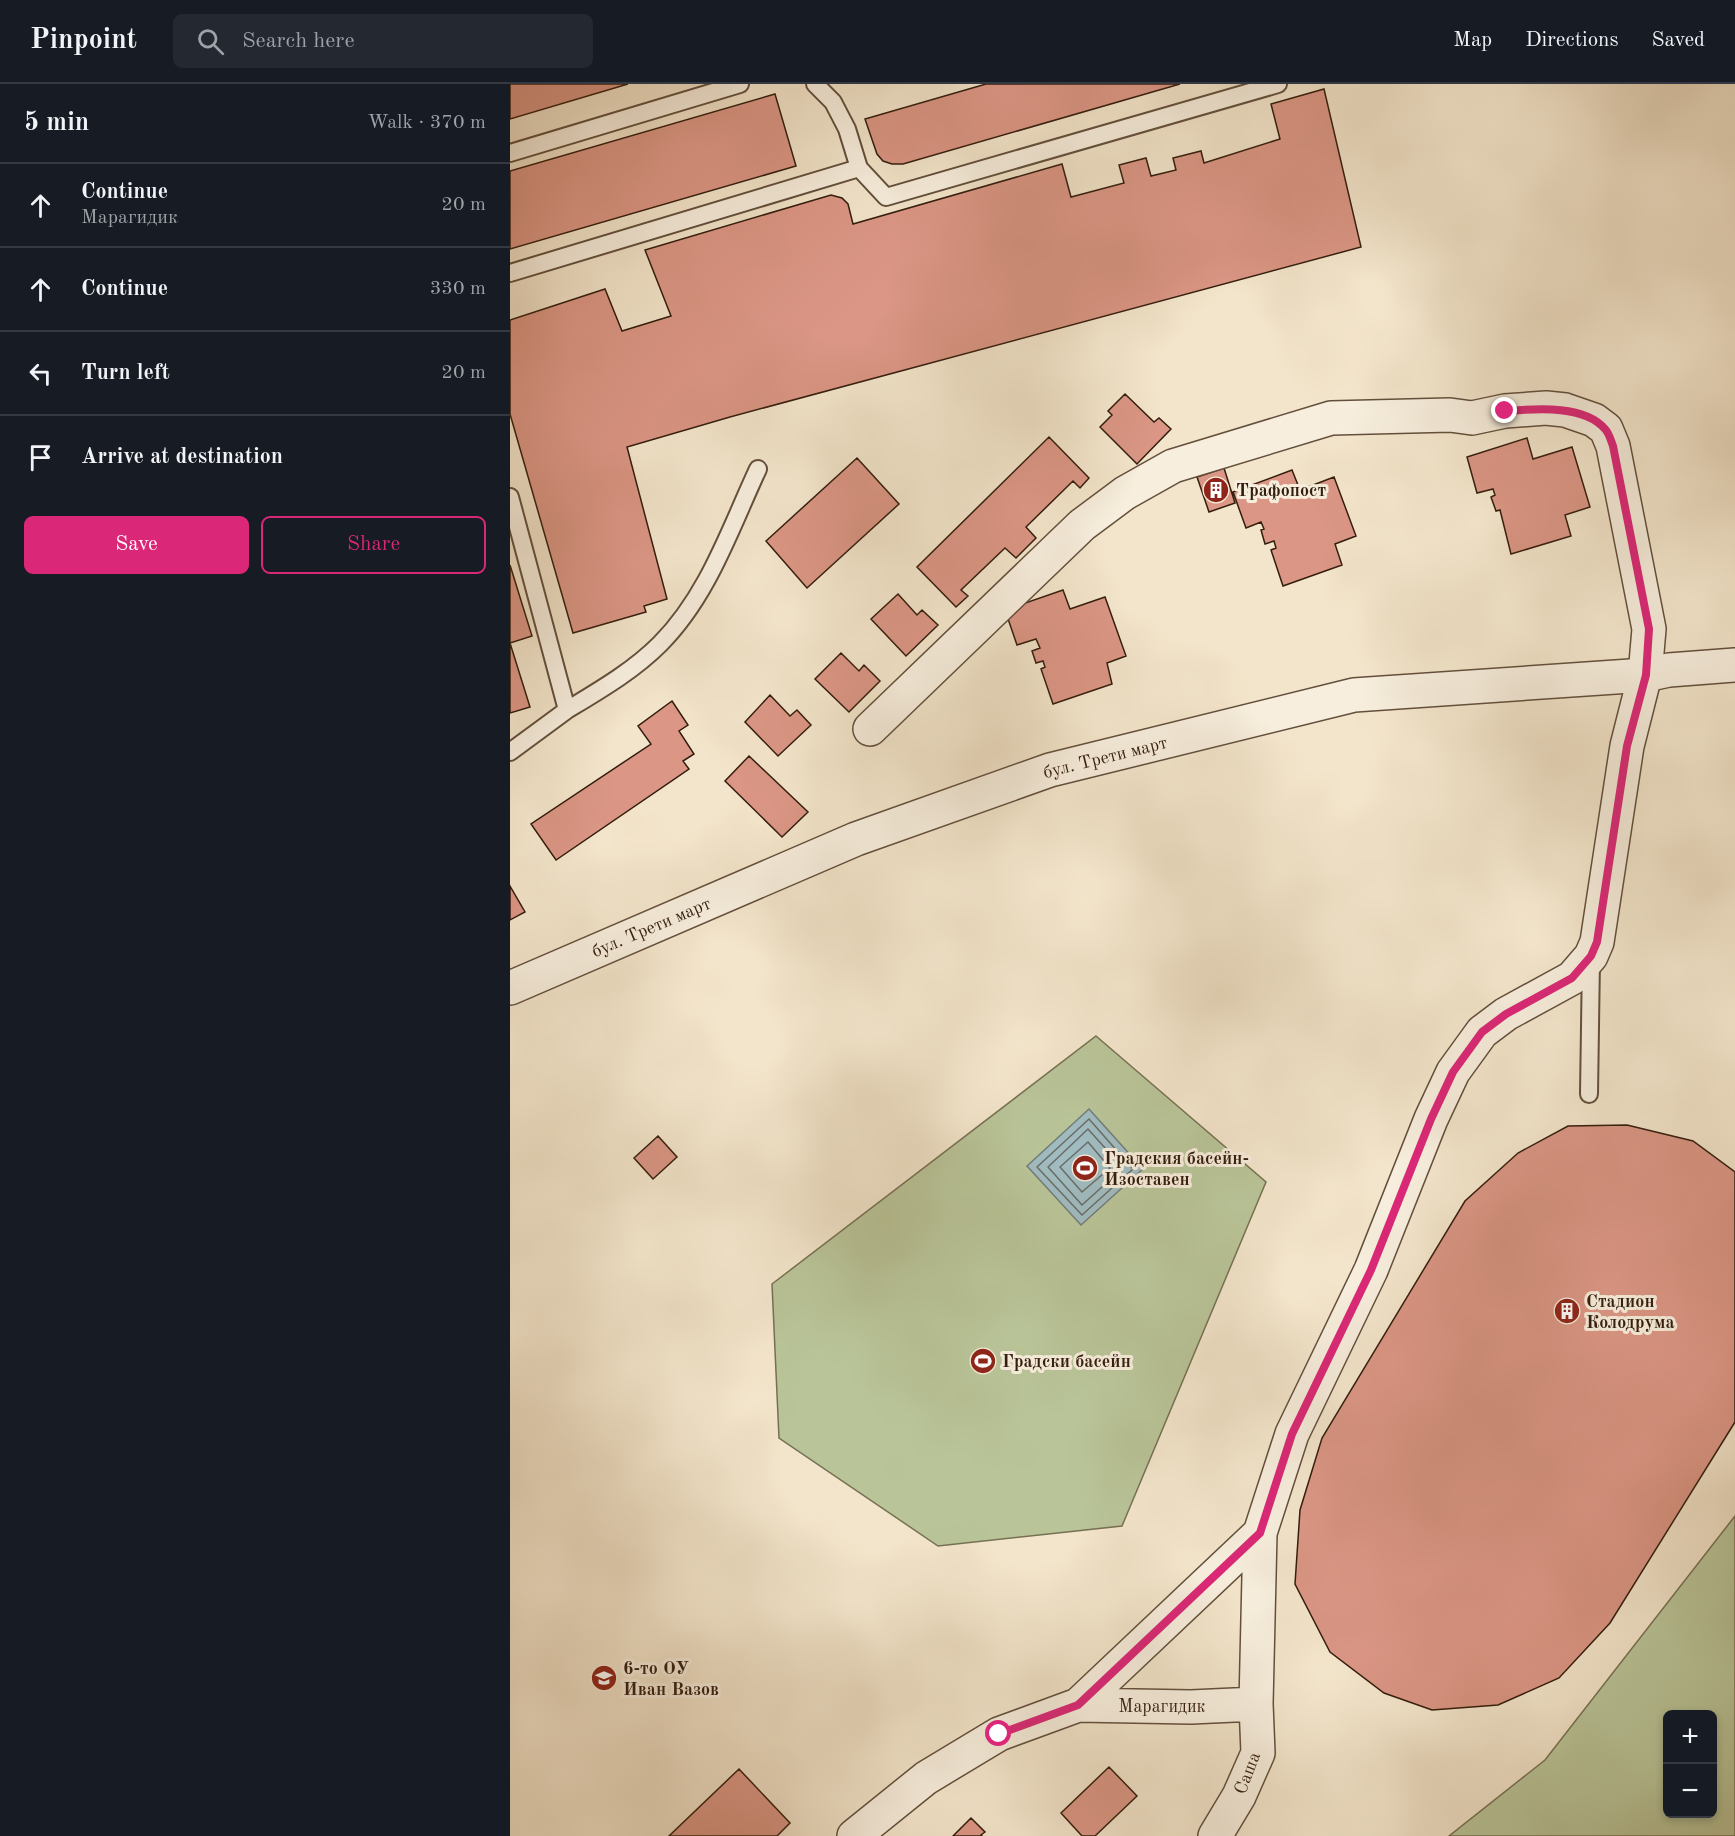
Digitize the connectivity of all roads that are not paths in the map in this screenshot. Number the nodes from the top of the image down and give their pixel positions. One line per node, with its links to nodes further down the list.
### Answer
1 (740, 84): 4 (lane)
2 (815, 84): 5 (lane)
3 (1278, 84): 5 (lane)
4 (510, 153)
5 (859, 168): 6 (lane)
6 (510, 273)
7 (758, 469): 11 (lane)
8 (510, 497): 11 (lane)
9 (1735, 665): 10 (street, бул. Трети март)
10 (1646, 675): 12 (street); 14 (street); 15 (street, бул. Трети март)
11 (567, 711): 13 (lane)
12 (870, 729)
13 (510, 752)
14 (1591, 956): 16 (lane); 17 (street)
15 (510, 988)
16 (1588, 1094)
17 (1260, 1533): 18 (street, Саша); 19 (street)
18 (1256, 1704): 19 (street, Марагидик); 21 (street, Саша)
19 (1078, 1705): 20 (street, Марагидик)
20 (854, 1836)
21 (1215, 1836)

